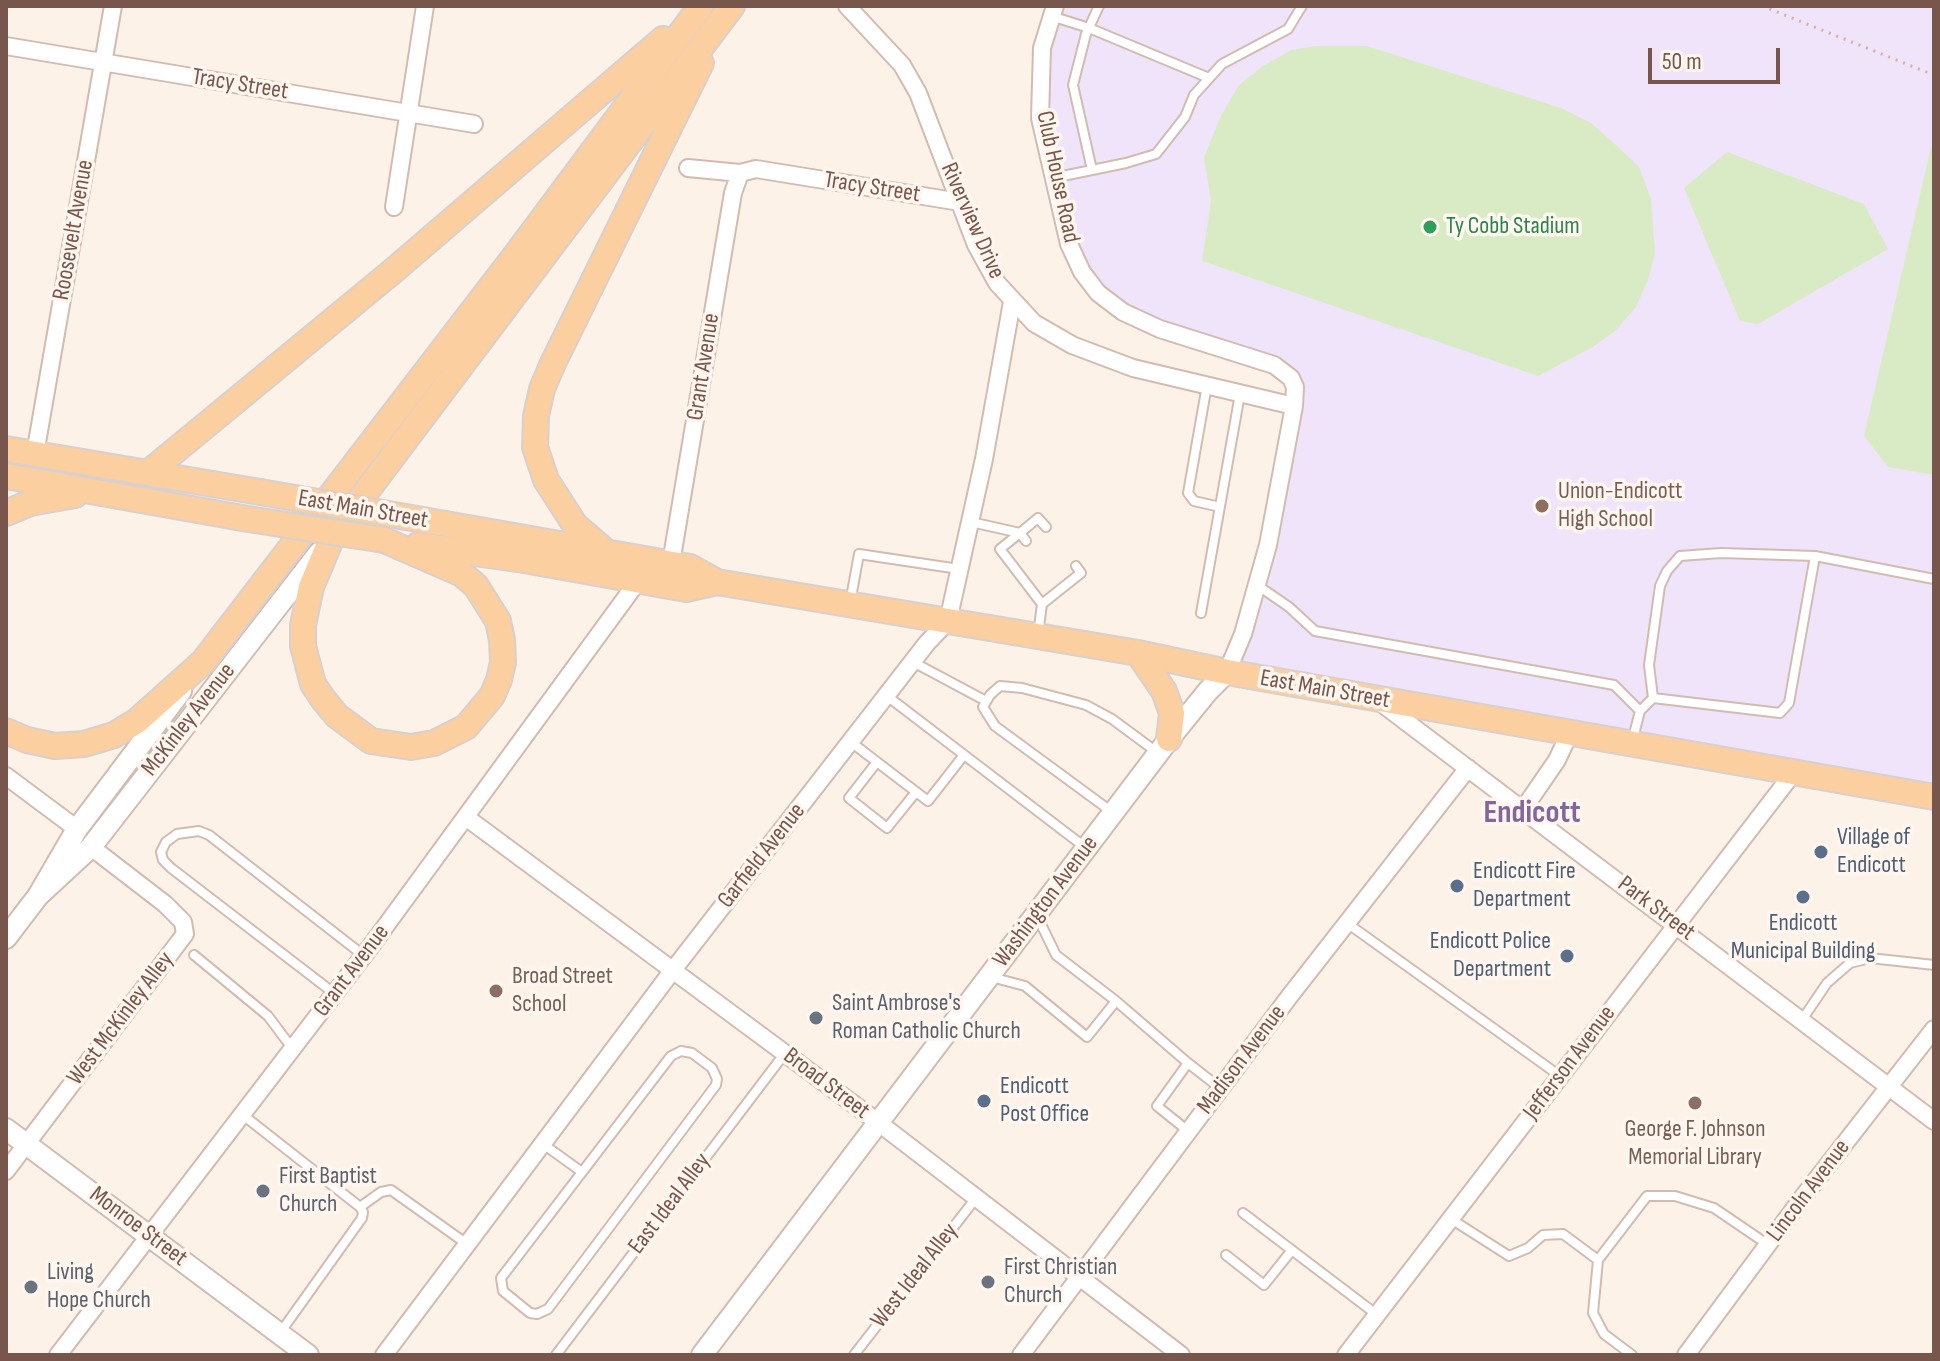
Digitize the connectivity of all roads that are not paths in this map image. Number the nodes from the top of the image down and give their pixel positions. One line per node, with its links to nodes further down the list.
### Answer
1 (113, 6): 10 (street, Roosevelt Avenue)
2 (425, 6): 12 (street)
3 (847, 6): 18 (street, Riverview Drive)
4 (1099, 6): 8 (lane)
5 (1302, 6): 11 (lane)
6 (712, 10): 26 (main road); 34 (main road); 37 (main road); 52 (main road)
7 (1053, 11): 8 (lane); 17 (street, Club House Road)
8 (1089, 28): 11 (lane); 15 (lane)
9 (6, 46): 10 (street, Tracy Street)
10 (103, 62): 12 (street, Tracy Street); 25 (street, Roosevelt Avenue)
11 (1209, 78): 15 (lane)
12 (408, 113): 13 (street, Tracy Street); 19 (street)
13 (474, 124)
14 (688, 168): 16 (street, Tracy Street)
15 (1092, 170): 17 (lane)
16 (740, 173): 18 (street, Tracy Street); 39 (street, Grant Avenue)
17 (1053, 178): 23 (street, Club House Road)
18 (960, 202): 20 (street, Riverview Drive)
19 (394, 207)
20 (1012, 302): 21 (street, Riverview Drive); 31 (street, Garfield Avenue)
21 (1207, 385): 22 (street, Riverview Drive); 29 (lane)
22 (1240, 393): 23 (street, Riverview Drive); 29 (lane)
23 (1294, 406): 45 (street, Washington Avenue)
24 (6, 449): 25 (main road, East Main Street)
25 (35, 454): 26 (main road, East Main Street)
26 (148, 473): 37 (main road, East Main Street, bridge)
27 (6, 476): 28 (main road, East Main Street)
28 (93, 492): 30 (main road); 35 (main road, East Main Street, bridge)
29 (1220, 507): 48 (lane)
30 (6, 513)
31 (970, 522): 33 (lane); 41 (street, Garfield Avenue)
32 (1046, 527): 33 (lane)
33 (1020, 533): 36 (lane); 46 (lane)
34 (332, 537): 35 (main road); 76 (street, McKinley Avenue)
35 (384, 540): 43 (main road, East Main Street)
36 (1026, 541)
37 (606, 551): 39 (main road, East Main Street)
38 (1815, 556): 42 (lane); 56 (lane); 56 (lane)
39 (671, 563): 44 (main road, East Main Street)
40 (1076, 566): 46 (lane)
41 (959, 569): 47 (lane); 49 (street, Garfield Avenue)
42 (1934, 579)
43 (638, 581): 44 (main road, East Main Street); 74 (street, Grant Avenue)
44 (717, 582): 47 (main road, East Main Street)
45 (1257, 585): 54 (street, Washington Avenue); 59 (lane)
46 (1042, 604): 50 (lane)
47 (849, 605): 49 (main road, East Main Street)
48 (1201, 613)
49 (948, 621): 50 (main road, East Main Street); 53 (street, Garfield Avenue)
50 (1038, 637): 51 (main road, East Main Street)
51 (1138, 653): 54 (main road, East Main Street); 64 (main road)
52 (203, 662): 60 (main road); 75 (street, McKinley Avenue)
53 (913, 662): 55 (street, Garfield Avenue); 58 (lane)
54 (1227, 672): 57 (main road, East Main Street); 64 (street, Washington Avenue)
55 (887, 696): 62 (street, Garfield Avenue); 65 (lane)
56 (1653, 698): 59 (lane)
57 (1377, 700): 61 (main road, East Main Street); 67 (street, Park Street)
58 (986, 701): 64 (lane); 73 (lane)
59 (1640, 711): 63 (lane)
60 (6, 731)
61 (1570, 732): 63 (main road, East Main Street); 72 (street)
62 (851, 742): 66 (lane); 86 (street, Garfield Avenue)
63 (1632, 743): 68 (main road, East Main Street)
64 (1164, 746): 73 (street, Washington Avenue)
65 (964, 755): 70 (lane); 77 (lane)
66 (877, 762): 70 (lane); 70 (lane)
67 (1468, 768): 72 (street, Park Street); 80 (street, Madison Avenue)
68 (1794, 772): 71 (main road, East Main Street); 81 (street, Jefferson Avenue)
69 (6, 776): 75 (street)
70 (916, 792)
71 (1934, 797)
72 (1524, 808): 81 (street, Park Street)
73 (1113, 813): 77 (street, Washington Avenue)
74 (467, 818): 84 (street, Grant Avenue); 86 (street, Broad Street)
75 (77, 829): 78 (street, McKinley Avenue)
76 (91, 847): 78 (street, McKinley Avenue); 104 (street, West McKinley Alley)
77 (1086, 848): 79 (street, Washington Avenue)
78 (38, 896): 82 (street, McKinley Avenue)
79 (1036, 915): 87 (street, Washington Avenue); 89 (lane)
80 (1347, 923): 95 (lane); 97 (street, Madison Avenue)
81 (1676, 924): 90 (street, Park Street); 95 (street, Jefferson Avenue)
82 (6, 938)
83 (194, 955): 92 (lane)
84 (364, 956): 88 (street, Grant Avenue); 88 (lane)
85 (1934, 965): 90 (lane)
86 (673, 970): 93 (street, Broad Street); 103 (street, Garfield Avenue)
87 (990, 976): 89 (lane); 100 (street, Washington Avenue)
88 (335, 994): 92 (street, Grant Avenue)
89 (1116, 1001): 94 (lane)
90 (1802, 1020): 96 (street, Park Street)
91 (1934, 1029): 96 (street, Lincoln Avenue)
92 (293, 1048): 98 (street, Grant Avenue)
93 (785, 1053): 100 (street, Broad Street); 123 (lane, East Ideal Alley)
94 (1188, 1063): 97 (lane); 102 (lane)
95 (1560, 1076): 110 (street, Jefferson Avenue)
96 (1889, 1086): 99 (street, Park Street); 113 (street, Lincoln Avenue)
97 (1220, 1089): 102 (street, Madison Avenue)
98 (242, 1114): 108 (lane); 111 (street, Grant Avenue)
99 (1934, 1121)
100 (879, 1123): 107 (street, Broad Street); 124 (street, Washington Avenue)
101 (6, 1129): 104 (street, Monroe Street)
102 (1188, 1132): 117 (street, Madison Avenue)
103 (543, 1144): 106 (lane); 112 (street, Garfield Avenue)
104 (26, 1145): 105 (street, West McKinley Alley); 111 (street, Monroe Street)
105 (6, 1171)
106 (582, 1172): 106 (lane)
107 (976, 1197): 117 (street, Broad Street); 125 (lane, West Ideal Alley)
108 (360, 1207): 112 (lane); 119 (lane)
109 (1243, 1213): 114 (lane)
110 (1451, 1219): 116 (lane); 118 (street, Jefferson Avenue)
111 (149, 1235): 119 (street, Monroe Street); 120 (street, Grant Avenue)
112 (467, 1245): 122 (street, Garfield Avenue)
113 (1768, 1245): 116 (lane); 130 (street, Lincoln Avenue)
114 (1292, 1250): 115 (lane); 118 (lane)
115 (1226, 1255)
116 (1598, 1260): 129 (lane)
117 (1080, 1277): 126 (street, Madison Avenue); 127 (street, Broad Street)
118 (1377, 1315): 128 (street, Jefferson Avenue)
119 (280, 1334): 121 (street, Monroe Street)
120 (58, 1355)
121 (308, 1355)
122 (384, 1355)
123 (556, 1355)
124 (702, 1355)
125 (854, 1355)
126 (1021, 1355)
127 (1181, 1355)
128 (1346, 1355)
129 (1632, 1355)
130 (1686, 1355)

